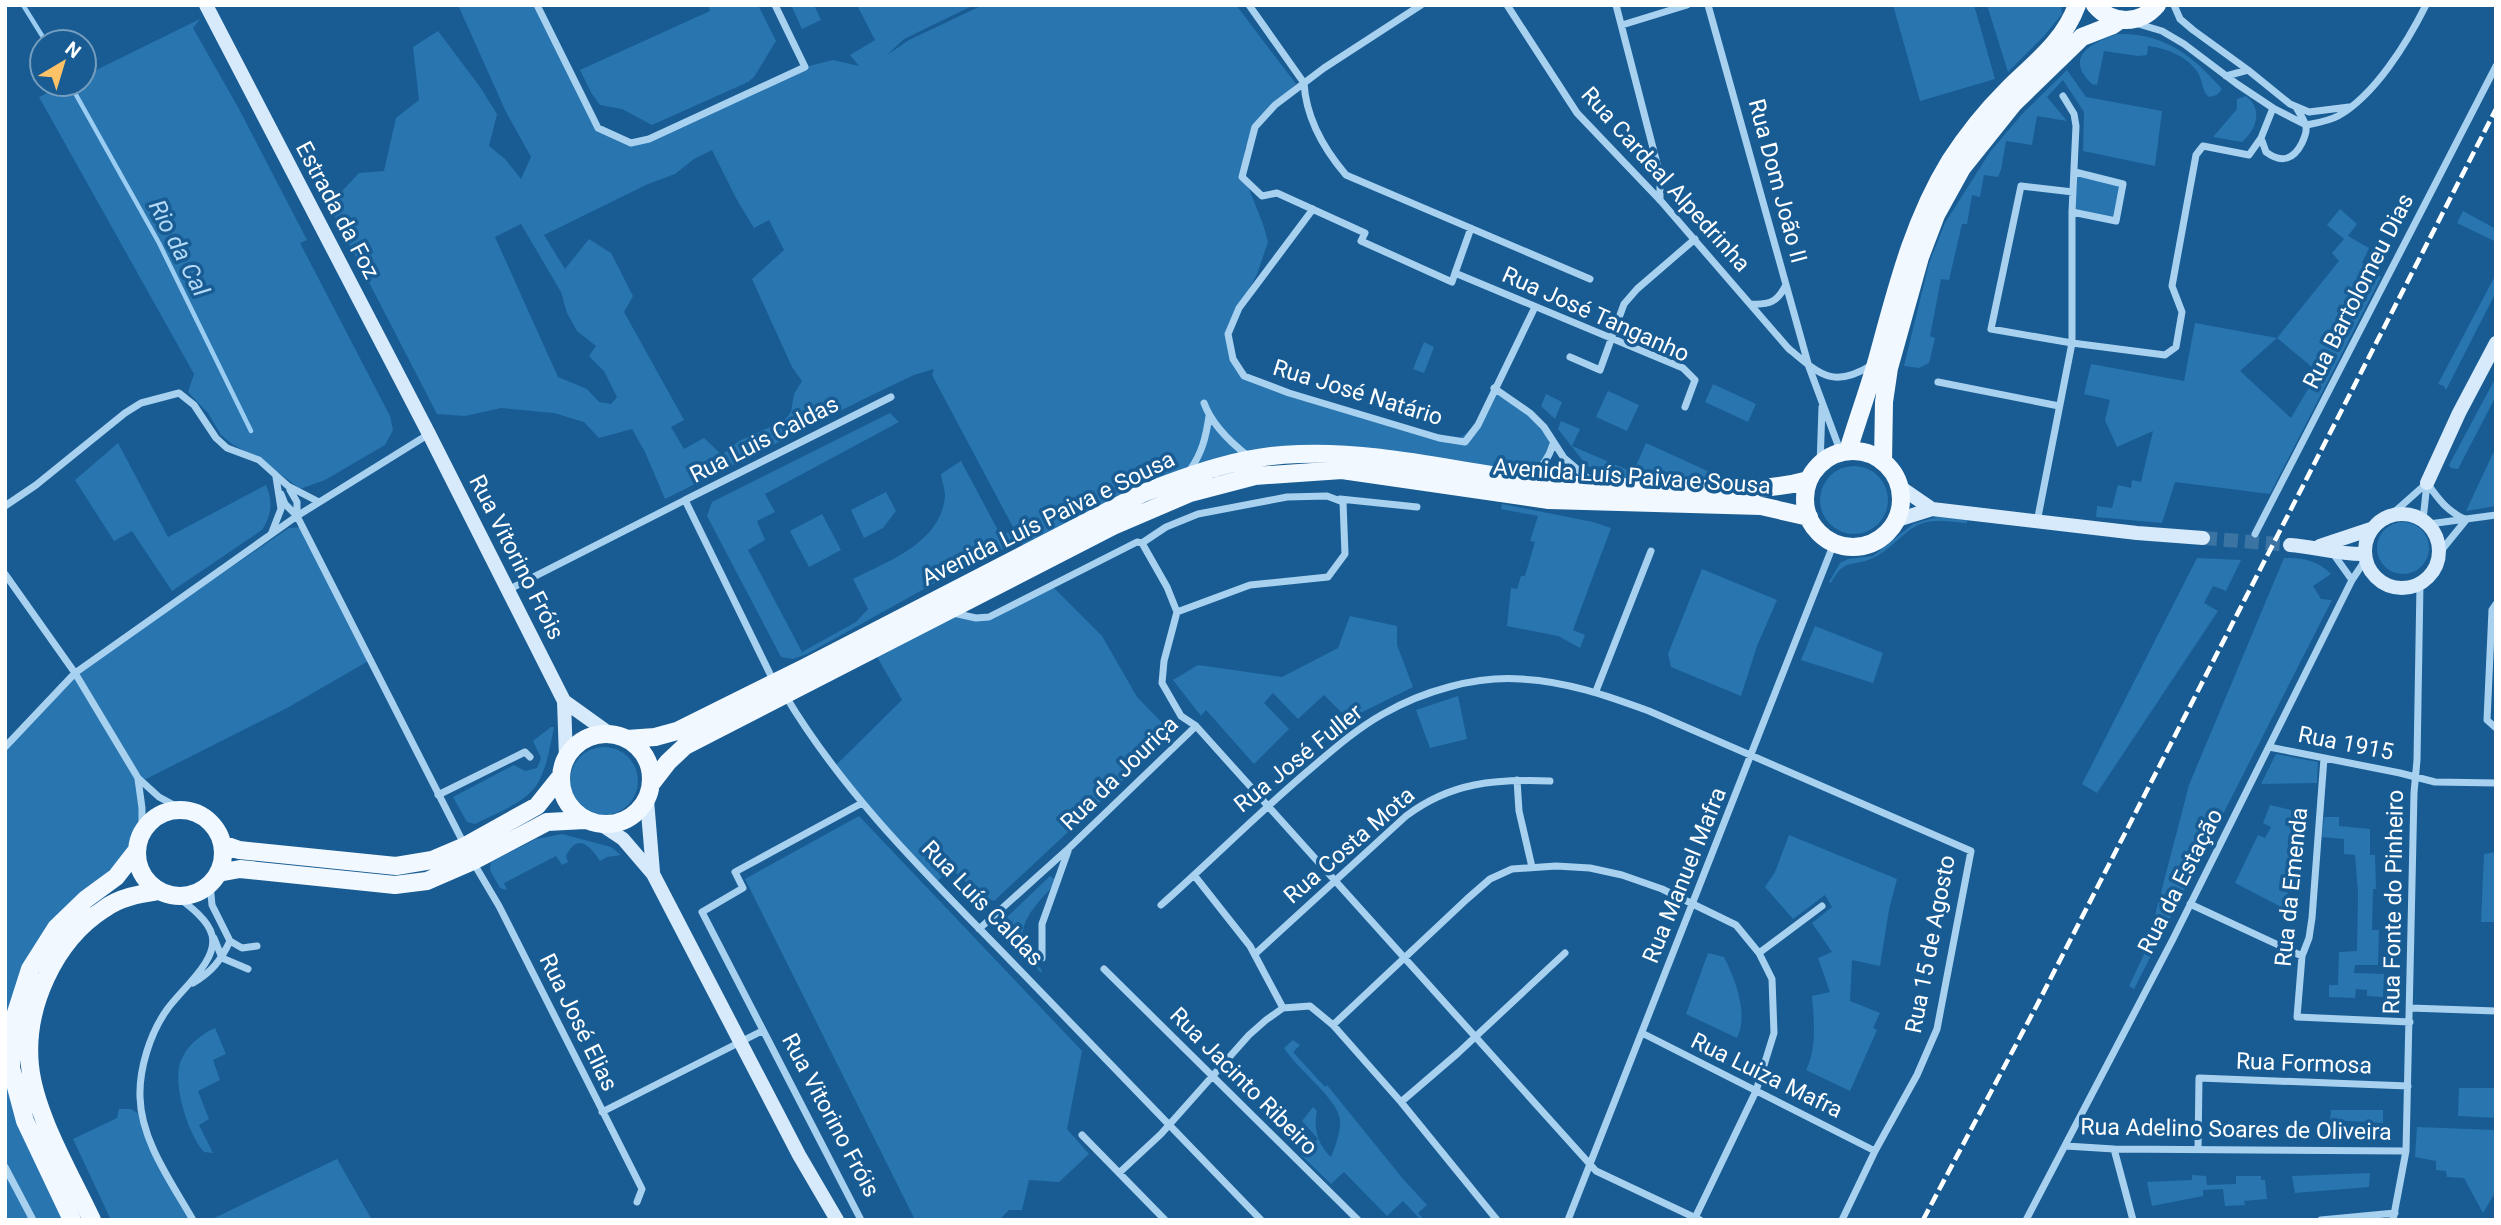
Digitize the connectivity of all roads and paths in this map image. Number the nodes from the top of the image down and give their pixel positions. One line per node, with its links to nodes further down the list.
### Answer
1 (537, 5): 2 (street)
2 (775, 5)
3 (1249, 5): 20 (street)
4 (1421, 5): 20 (street)
5 (1507, 5): 29 (street, Rua Cardeal Alpedrinha)
6 (1616, 5): 16 (street)
7 (1687, 5): 16 (street)
8 (1708, 5): 36 (street, Rua Dom João II)
9 (2077, 5): 43 (main road)
10 (2095, 5): 15 (main road)
11 (2157, 5): 15 (main road)
12 (2174, 5): 18 (street)
13 (2426, 5): 23 (street)
14 (206, 6): 53 (main road, Estrada da Foz)
15 (2123, 20): 19 (street); 57 (main road)
16 (1622, 25): 29 (street)
17 (2496, 66): 83 (street, Rua Bartolomeu Dias)
18 (2248, 70): 19 (street); 22 (street)
19 (2225, 76): 24 (street)
20 (1304, 83): 30 (street, Rua José Tanganho); 32 (street)
21 (2063, 96): 27 (street)
22 (2296, 107): 23 (street); 25 (street)
23 (2350, 107): 25 (street)
24 (2273, 108): 25 (street); 26 (street)
25 (2306, 125): 26 (street)
26 (2261, 138): 40 (street)
27 (2075, 172): 28 (street); 31 (street)
28 (2073, 192): 31 (street); 40 (street)
29 (1660, 200): 33 (street, Rua Cardeal Alpedrinha)
30 (1314, 209): 34 (street, Rua José Tanganho); 46 (street, Rua José Natário)
31 (2072, 212): 40 (street)
32 (1471, 228): 34 (street); 35 (street)
33 (1695, 239): 37 (street, Rua Cardeal Alpedrinha); 39 (street)
34 (1455, 273): 38 (street, Rua José Tanganho)
35 (1590, 279)
36 (1786, 285): 37 (street); 44 (street, Rua Dom João II)
37 (1751, 304): 44 (street, Rua Cardeal Alpedrinha)
38 (1535, 307): 39 (street, Rua José Tanganho); 46 (street, Rua José Natário)
39 (1612, 340): 42 (street); 51 (street, Rua José Tanganho)
40 (2072, 343): 50 (street)
41 (2496, 343): 63 (main road)
42 (1570, 357)
43 (1876, 362): 44 (street); 55 (main road)
44 (1809, 367): 48 (street, Rua Dom João II)
45 (1938, 382): 50 (street)
46 (1494, 388): 54 (street)
47 (891, 397): 68 (street, Rua Luis Caldas)
48 (1821, 402): 55 (street, Rua Dom João II); 58 (street)
49 (1204, 403): 52 (street)
50 (2059, 405): 80 (street)
51 (1685, 407)
52 (1209, 416): 56 (street); 59 (street)
53 (429, 434): 70 (street); 96 (main road, Rua Vitorino Fróis)
54 (1553, 444): 61 (street); 65 (street)
55 (1844, 452): 57 (main road); 58 (main road)
56 (1252, 459): 59 (main road, Avenida Luís Paiva e Sousa); 61 (main road, Avenida Luís Paiva e Sousa)
57 (1883, 462): 66 (main road)
58 (1819, 465): 62 (main road)
59 (1187, 475): 101 (main road, Avenida Luís Paiva e Sousa)
60 (276, 476): 64 (street); 67 (street); 71 (street)
61 (1525, 480): 65 (main road, Avenida Luís Paiva e Sousa)
62 (1809, 480): 65 (main road, Avenida Luís Paiva e Sousa); 77 (main road)
63 (2427, 483): 74 (street); 79 (street); 81 (street)
64 (288, 486): 70 (street); 76 (street)
65 (1598, 487)
66 (1900, 487): 73 (main road); 78 (main road)
67 (281, 494): 76 (street); 84 (street)
68 (685, 500): 96 (street); 101 (street, Rua Luis Caldas)
69 (1339, 500): 72 (street); 86 (street); 99 (street)
70 (319, 502): 76 (street)
71 (5, 506)
72 (1417, 507)
73 (1932, 509): 78 (main road); 80 (main road)
74 (2391, 514): 81 (main road); 82 (main road)
75 (2496, 515): 79 (street)
76 (297, 516): 84 (street); 120 (street, Rua José Elias)
77 (1809, 517): 87 (main road); 98 (main road, Avenida Luís Paiva e Sousa)
78 (1896, 520): 87 (main road)
79 (2466, 520): 81 (street); 91 (street)
80 (2037, 522): 85 (main road)
81 (2426, 522): 91 (main road)
82 (2371, 529): 89 (main road); 92 (main road)
83 (2255, 534)
84 (270, 535): 100 (street)
85 (2203, 538)
86 (1142, 543): 98 (street); 99 (street)
87 (1834, 543): 109 (street, Rua Manuel Mafra)
88 (2290, 545): 89 (main road)
89 (2325, 549): 92 (main road); 94 (street)
90 (1651, 551): 102 (street)
91 (2440, 552): 95 (main road)
92 (2365, 556): 94 (street, Rua da Estação); 95 (main road)
93 (5, 574): 100 (street)
94 (2352, 580): 108 (street, Rua da Estação)
95 (2420, 584): 114 (street, Rua Fonte do Pinheiro)
96 (508, 590): 103 (main road, Rua Vitorino Fróis)
97 (2496, 604): 105 (street)
98 (949, 612): 101 (main road, Avenida Luís Paiva e Sousa)
99 (1177, 612): 104 (street)
100 (75, 673): 107 (street); 115 (street)
101 (780, 689): 106 (main road, Avenida Luís Paiva e Sousa); 119 (main road, Avenida Luís Paiva e Sousa); 121 (street, Rua Luís Caldas)
102 (1597, 691): 109 (street, Rua José Fuller); 122 (street, Rua José Fuller)
103 (564, 701): 106 (main road, Rua Vitorino Fróis); 111 (main road, Rua Vitorino Fróis)
104 (1196, 726): 122 (street); 127 (street, Rua da Jouriça)
105 (2496, 728)
106 (619, 737): 111 (main road); 119 (main road)
107 (5, 747)
108 (2269, 747): 112 (street, Rua 1915); 136 (street, Rua da Estação)
109 (1752, 755): 135 (street, Rua Manuel Mafra); 172 (street, Rua 15 de Agosto)
110 (530, 757): 120 (street)
111 (566, 758): 113 (main road)
112 (2324, 758): 114 (street, Rua 1915); 146 (street, Rua da Emenda)
113 (561, 776): 124 (main road); 128 (main road)
114 (2415, 777): 118 (street, Rua 1915); 154 (street, Rua Fonte do Pinheiro)
115 (138, 778): 123 (street); 125 (street)
116 (1517, 780): 117 (street, Rua Costa Mota); 129 (street); 133 (street, Rua Costa Mota)
117 (1550, 781)
118 (2496, 783)
119 (649, 792): 124 (main road); 130 (main road, Rua Vitorino Fróis)
120 (439, 795): 128 (street, Rua José Elias)
121 (862, 803): 139 (street, Rua Luís Caldas); 158 (street, Rua Vitorino Fróis)
122 (1268, 804): 131 (street, Rua José Fuller); 133 (street)
123 (183, 810): 125 (main road); 126 (main road)
124 (594, 822): 128 (main road); 130 (main road, Rua Vitorino Fróis)
125 (139, 841): 134 (main road); 182 (main road)
126 (222, 844): 128 (main road); 132 (main road)
127 (1069, 848): 139 (street, Rua da Jouriça); 148 (street, Rua da Jouriça)
128 (469, 854): 132 (main road); 166 (street, Rua José Elias)
129 (1532, 867): 135 (street); 149 (street)
130 (653, 874): 161 (main road, Rua Vitorino Fróis)
131 (1195, 875): 137 (street, Rua José Fuller); 145 (street)
132 (214, 878): 134 (main road); 141 (street)
133 (1335, 882): 145 (street, Rua Costa Mota); 149 (street)
134 (168, 894): 140 (street); 183 (main road)
135 (1693, 904): 144 (street); 159 (street, Rua Manuel Mafra)
136 (2190, 904): 146 (street); 169 (street, Rua da Estação)
137 (1161, 905)
138 (1822, 905): 144 (street)
139 (979, 929): 167 (street, Rua Luís Caldas)
140 (212, 934): 147 (street); 152 (street)
141 (230, 941): 142 (street); 147 (street)
142 (257, 946)
143 (1565, 953): 160 (street)
144 (1759, 953): 164 (street)
145 (1255, 954): 153 (street)
146 (2302, 956): 156 (street, Rua da Emenda)
147 (222, 958): 150 (street); 152 (street)
148 (1042, 958)
149 (1405, 958): 157 (street); 160 (street)
150 (248, 969)
151 (1104, 969): 162 (street, Rua Jacinto Ribeiro)
152 (189, 985): 184 (street)
153 (1283, 1008): 157 (street); 162 (street)
154 (2410, 1008): 155 (street); 156 (street, Rua Fonte do Pinheiro)
155 (2496, 1011)
156 (2410, 1022): 163 (street, Rua Fonte do Pinheiro)
157 (1333, 1025): 165 (street)
158 (762, 1031): 161 (street, Rua Vitorino Fróis); 187 (street, Rua Vitorino Fróis)
159 (1642, 1032): 164 (street, Rua Luiza Mafra); 175 (street, Rua Manuel Mafra)
160 (1475, 1037): 165 (street); 175 (street)
161 (741, 1042): 166 (street); 174 (main road, Rua Vitorino Fróis)
162 (1213, 1078): 167 (street); 190 (street, Rua Jacinto Ribeiro)
163 (2408, 1086): 171 (street, Rua Formosa); 173 (street, Rua Fonte do Pinheiro)
164 (1756, 1091): 172 (street, Rua Luiza Mafra); 180 (street)
165 (1401, 1102): 191 (street)
166 (602, 1112): 178 (street, Rua José Elias)
167 (1169, 1124): 177 (street); 189 (street, Rua Luís Caldas)
168 (1082, 1135): 177 (street)
169 (2066, 1146): 170 (street, Rua Adelino Soares de Oliveira); 194 (street, Rua da Estação)
170 (2114, 1149): 171 (street, Rua Adelino Soares de Oliveira); 195 (street)
171 (2198, 1149): 173 (street, Rua Adelino Soares de Oliveira)
172 (1875, 1151): 193 (street, Rua 15 de Agosto)
173 (2406, 1151): 179 (street, Rua Fonte do Pinheiro)
174 (799, 1155): 185 (main road, Rua Vitorino Fróis); 186 (main road, Rua Vitorino Fróis)
175 (1590, 1165): 180 (street); 192 (street, Rua Manuel Mafra)
176 (5, 1167): 181 (street)
177 (1119, 1174): 188 (street)
178 (637, 1202)
179 (2394, 1216): 196 (street)
180 (1697, 1219)
181 (33, 1220)
182 (72, 1220)
183 (92, 1220)
184 (193, 1220)
185 (827, 1220)
186 (837, 1220)
187 (861, 1220)
188 (1165, 1220)
189 (1261, 1220)
190 (1358, 1220)
191 (1497, 1220)
192 (1568, 1220)
193 (1842, 1220)
194 (2026, 1220)
195 (2133, 1220)
196 (2321, 1220)

